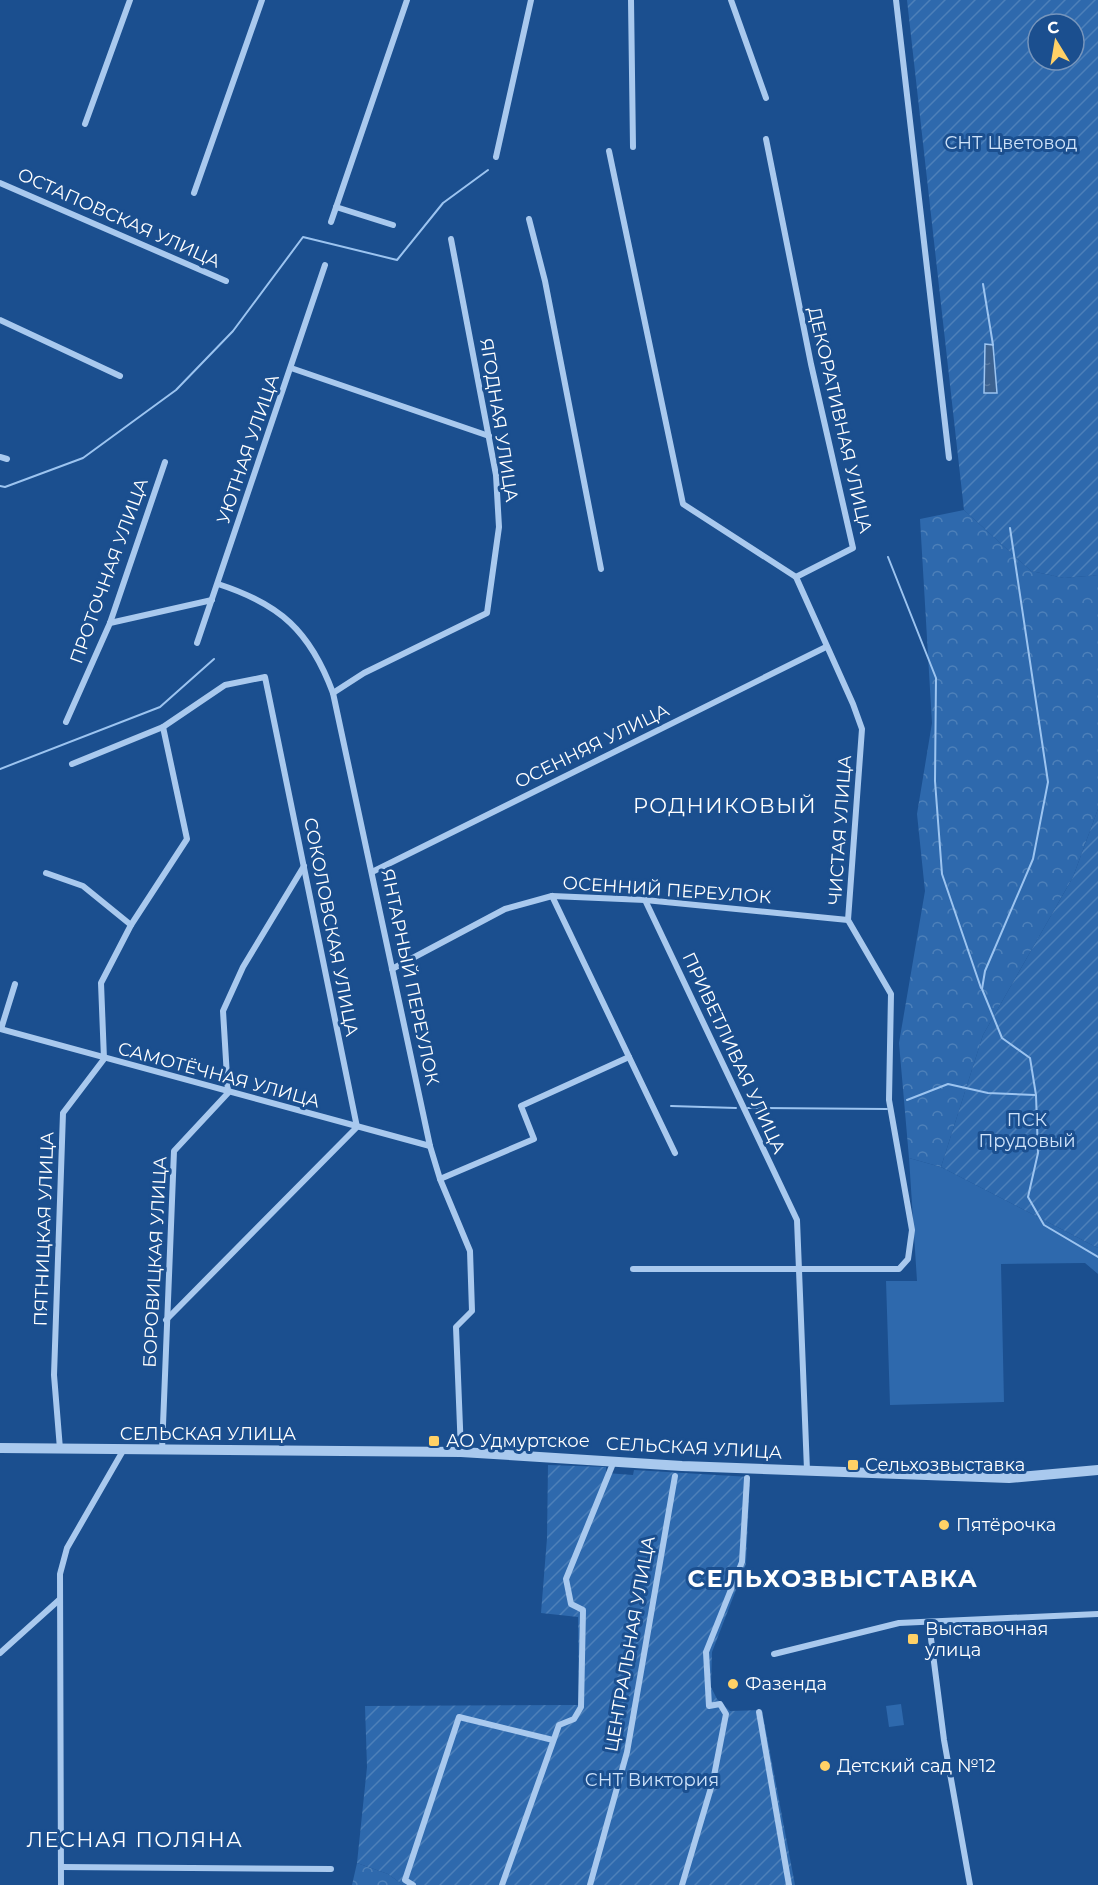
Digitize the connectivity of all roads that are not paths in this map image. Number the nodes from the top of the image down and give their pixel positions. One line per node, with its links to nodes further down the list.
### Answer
1 (130, 0): 9 (street)
2 (262, 0): 15 (street)
3 (407, 0): 16 (street)
4 (531, 0): 13 (street)
5 (631, 0): 11 (street)
6 (730, 0): 8 (street)
7 (896, 0): 27 (street)
8 (766, 98)
9 (85, 124)
10 (766, 139): 30 (street, ДЕКОРАТИВНАЯ УЛИЦА)
11 (633, 147)
12 (609, 151): 30 (street)
13 (496, 157)
14 (0, 183): 22 (street, ОСТАПОВСКАЯ УЛИЦА)
15 (194, 193)
16 (336, 207): 18 (street); 19 (street)
17 (530, 219): 29 (street)
18 (331, 222)
19 (393, 225)
20 (451, 239): 26 (street, ЯГОДНАЯ УЛИЦА)
21 (325, 265): 24 (street, УЮТНАЯ УЛИЦА)
22 (226, 281)
23 (0, 320): 25 (street)
24 (291, 368): 26 (street); 31 (street, УЮТНАЯ УЛИЦА)
25 (120, 376)
26 (489, 436): 36 (street, ЯГОДНАЯ УЛИЦА)
27 (949, 458)
28 (165, 462): 33 (street, ПРОТОЧНАЯ УЛИЦА)
29 (601, 569)
30 (796, 577): 35 (street, ЧИСТАЯ УЛИЦА)
31 (218, 584): 32 (street, УЮТНАЯ УЛИЦА); 36 (street, ЯНТАРНЫЙ ПЕРЕУЛОК)
32 (212, 600): 33 (street); 34 (street, УЮТНАЯ УЛИЦА)
33 (110, 623): 37 (street, ПРОТОЧНАЯ УЛИЦА)
34 (197, 643)
35 (826, 647): 41 (street, ОСЕННЯЯ УЛИЦА); 45 (street, ЧИСТАЯ УЛИЦА)
36 (333, 693): 41 (street, ЯНТАРНЫЙ ПЕРЕУЛОК)
37 (66, 722)
38 (163, 727): 39 (street, СОКОЛОВСКАЯ УЛИЦА); 40 (street, СОКОЛОВСКАЯ УЛИЦА); 46 (street)
39 (72, 764)
40 (304, 866): 52 (street); 53 (street, СОКОЛОВСКАЯ УЛИЦА)
41 (372, 872): 47 (street, ЯНТАРНЫЙ ПЕРЕУЛОК)
42 (46, 873): 46 (street)
43 (552, 896): 44 (street, ОСЕННИЙ ПЕРЕУЛОК); 47 (street, ОСЕННИЙ ПЕРЕУЛОК); 50 (street)
44 (645, 900): 45 (street, ОСЕННИЙ ПЕРЕУЛОК); 58 (street, ПРИВЕТЛИВАЯ УЛИЦА)
45 (848, 920): 58 (street, ЧИСТАЯ УЛИЦА)
46 (131, 925): 51 (street)
47 (392, 969): 54 (street, ЯНТАРНЫЙ ПЕРЕУЛОК)
48 (15, 984): 49 (street)
49 (1, 1029): 51 (street, САМОТЁЧНАЯ УЛИЦА)
50 (629, 1056): 55 (street); 56 (street)
51 (104, 1059): 52 (street, САМОТЁЧНАЯ УЛИЦА); 61 (street, ПЯТНИЦКАЯ УЛИЦА)
52 (228, 1093): 53 (street, САМОТЁЧНАЯ УЛИЦА); 59 (street, БОРОВИЦКАЯ УЛИЦА)
53 (357, 1127): 54 (street, САМОТЁЧНАЯ УЛИЦА); 59 (street)
54 (430, 1146): 56 (street, ЯНТАРНЫЙ ПЕРЕУЛОК)
55 (675, 1153)
56 (440, 1179): 64 (street, ЯНТАРНЫЙ ПЕРЕУЛОК)
57 (633, 1269): 58 (street, ЧИСТАЯ УЛИЦА)
58 (800, 1269): 66 (street)
59 (166, 1320): 63 (street, БОРОВИЦКАЯ УЛИЦА)
60 (0, 1448): 61 (street, СЕЛЬСКАЯ УЛИЦА)
61 (60, 1449): 62 (street, СЕЛЬСКАЯ УЛИЦА)
62 (124, 1449): 63 (street, СЕЛЬСКАЯ УЛИЦА); 70 (street)
63 (162, 1450): 64 (street, СЕЛЬСКАЯ УЛИЦА)
64 (462, 1452): 65 (street, СЕЛЬСКАЯ УЛИЦА)
65 (614, 1461): 66 (street, СЕЛЬСКАЯ УЛИЦА); 76 (street)
66 (807, 1470): 67 (street, СЕЛЬСКАЯ УЛИЦА)
67 (1098, 1470)
68 (675, 1476): 82 (street, ЦЕНТРАЛЬНАЯ УЛИЦА)
69 (747, 1478): 83 (street)
70 (59, 1600): 73 (street); 77 (street)
71 (1098, 1614): 72 (street)
72 (928, 1623): 74 (street); 85 (street)
73 (0, 1653)
74 (774, 1654)
75 (759, 1712): 84 (street)
76 (553, 1740): 80 (street); 81 (street)
77 (61, 1867): 78 (street); 79 (street)
78 (331, 1869)
79 (61, 1885)
80 (413, 1885)
81 (502, 1885)
82 (590, 1885)
83 (682, 1885)
84 (789, 1885)
85 (970, 1885)

